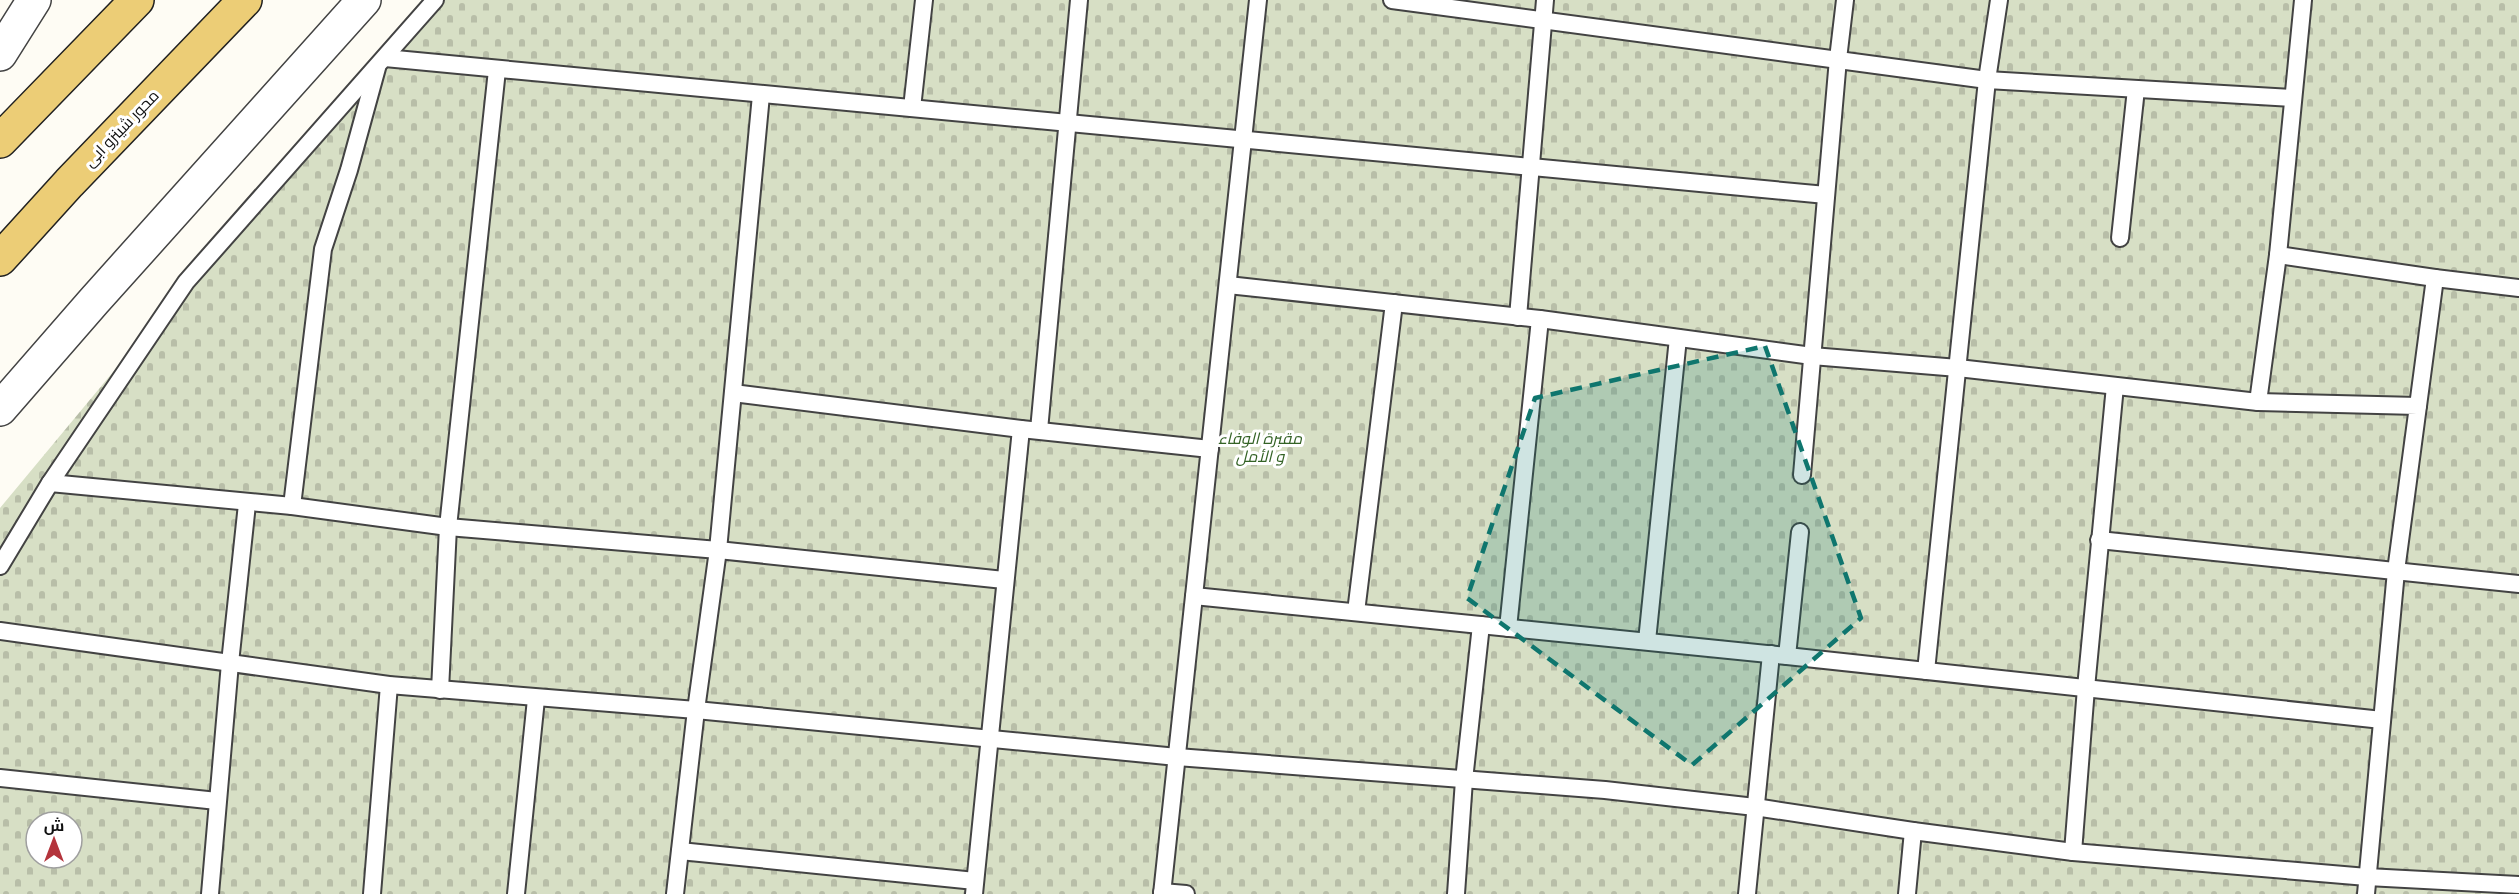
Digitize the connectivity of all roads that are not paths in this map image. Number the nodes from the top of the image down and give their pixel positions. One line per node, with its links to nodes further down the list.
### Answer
1 (34, 0): 15 (street)
2 (137, 0): 26 (main road)
3 (245, 0): 31 (main road, محور شينزو ابى)
4 (364, 0): 45 (street)
5 (435, 0): 17 (lane)
6 (924, 0): 23 (lane)
7 (1079, 0): 24 (lane)
8 (1258, 0): 25 (lane)
9 (1392, 0): 14 (lane)
10 (1545, 0): 14 (lane)
11 (1845, 0): 16 (lane)
12 (1999, 0): 19 (lane)
13 (2302, 0): 22 (lane)
14 (1543, 20): 16 (lane); 27 (lane)
15 (0, 54)
16 (1838, 59): 19 (lane); 28 (lane)
17 (381, 63): 18 (lane); 50 (lane); 52 (lane)
18 (497, 70): 21 (lane); 53 (lane)
19 (1987, 80): 20 (lane); 40 (lane)
20 (2136, 89): 22 (lane); 29 (lane)
21 (761, 95): 23 (lane); 42 (lane)
22 (2292, 98): 30 (lane)
23 (912, 108): 24 (lane)
24 (1067, 123): 25 (lane); 47 (lane)
25 (1243, 139): 27 (lane); 33 (lane)
26 (0, 141)
27 (1531, 167): 28 (lane); 36 (lane)
28 (1826, 195): 39 (lane)
29 (2120, 238)
30 (2278, 255): 32 (lane); 43 (lane)
31 (0, 260)
32 (2435, 278): 34 (lane); 44 (lane)
33 (1228, 285): 35 (lane); 48 (lane)
34 (2519, 288)
35 (1394, 303): 36 (lane); 62 (lane)
36 (1518, 318): 37 (lane)
37 (1540, 319): 38 (lane); 64 (lane)
38 (1678, 338): 39 (lane); 66 (lane)
39 (1812, 356): 40 (lane); 49 (lane)
40 (1958, 368): 41 (lane); 69 (lane)
41 (2115, 386): 43 (lane); 55 (lane)
42 (733, 393): 46 (lane); 56 (lane)
43 (2258, 402): 44 (lane)
44 (2418, 406): 58 (lane)
45 (0, 409)
46 (1021, 429): 47 (lane); 59 (lane)
47 (1039, 430): 48 (lane)
48 (1210, 449): 61 (lane)
49 (1802, 474)
50 (50, 483): 51 (lane); 57 (lane)
51 (248, 504): 52 (lane); 68 (lane)
52 (292, 506): 53 (lane)
53 (448, 527): 56 (lane); 72 (lane)
54 (1800, 532): 67 (lane)
55 (2099, 540): 58 (lane); 71 (lane)
56 (718, 550): 59 (lane); 74 (lane)
57 (0, 566)
58 (2396, 571): 60 (lane); 75 (lane)
59 (1004, 580): 76 (lane)
60 (2519, 584)
61 (1194, 596): 62 (lane); 77 (lane)
62 (1356, 612): 63 (lane)
63 (1481, 625): 64 (lane); 79 (lane)
64 (1508, 628): 66 (lane)
65 (0, 631): 68 (lane)
66 (1647, 641): 67 (lane)
67 (1779, 655): 69 (lane); 81 (lane)
68 (230, 663): 70 (lane); 80 (lane)
69 (1926, 671): 71 (lane)
70 (389, 686): 72 (lane); 90 (lane)
71 (2086, 688): 75 (lane); 84 (lane)
72 (440, 690): 73 (lane)
73 (536, 699): 74 (lane); 91 (lane)
74 (696, 710): 76 (lane); 83 (lane)
75 (2382, 720): 86 (lane)
76 (991, 740): 77 (lane); 87 (lane)
77 (1177, 757): 79 (lane); 88 (lane)
78 (0, 778): 80 (lane)
79 (1464, 780): 81 (lane); 94 (lane)
80 (217, 801): 89 (lane)
81 (1755, 807): 82 (lane); 95 (lane)
82 (1913, 831): 84 (lane); 96 (lane)
83 (680, 850): 87 (lane); 92 (lane)
84 (2073, 852): 86 (lane)
85 (2519, 885): 86 (lane)
86 (2367, 886)
87 (975, 887)
88 (1162, 893): 93 (lane)
89 (210, 894)
90 (372, 894)
91 (516, 894)
92 (675, 894)
93 (1186, 894)
94 (1456, 894)
95 (1748, 894)
96 (1907, 894)

